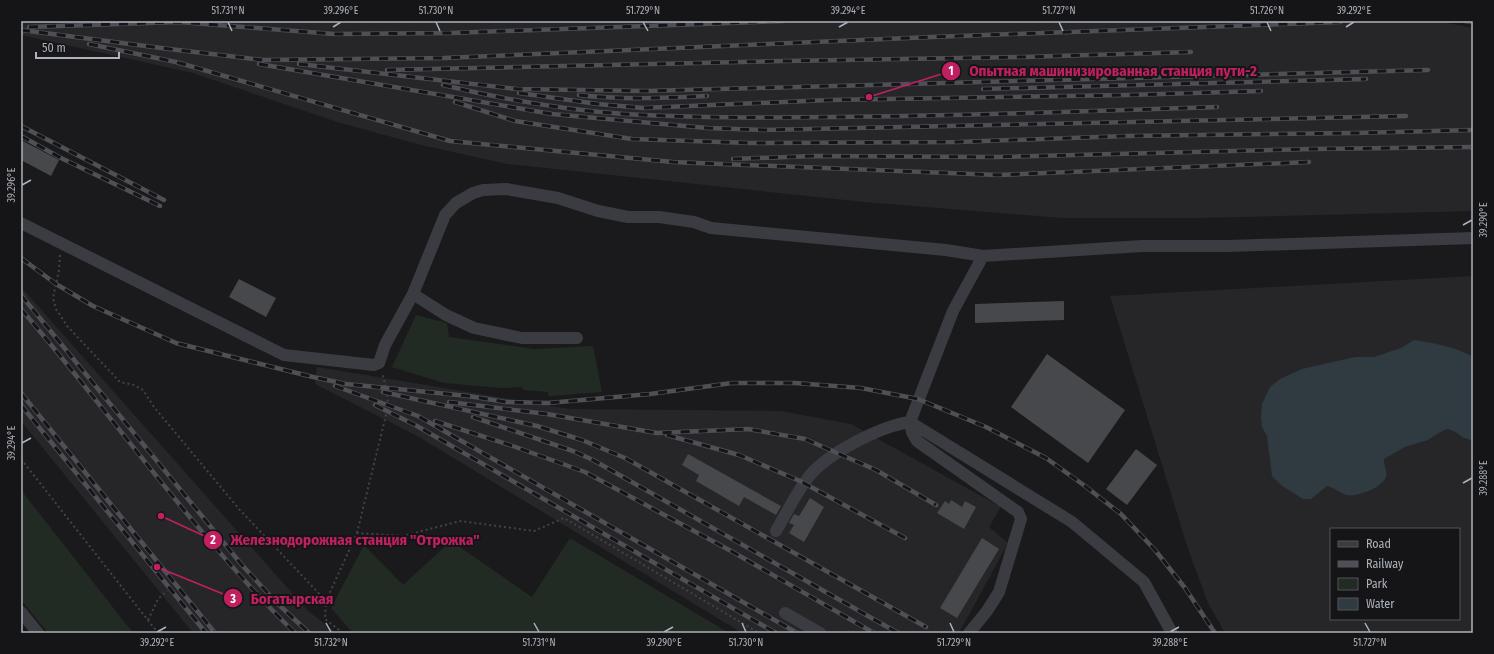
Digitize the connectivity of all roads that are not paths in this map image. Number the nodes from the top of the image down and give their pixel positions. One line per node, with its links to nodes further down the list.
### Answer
1 (21, 223): 4 (street)
2 (1473, 238): 3 (street)
3 (983, 256): 4 (street); 6 (street)
4 (413, 294): 5 (street)
5 (577, 338)
6 (910, 422): 7 (street); 12 (street); 13 (street)
7 (776, 531)
8 (21, 612): 10 (street)
9 (785, 613): 11 (street)
10 (38, 633)
11 (820, 633)
12 (969, 633)
13 (1172, 633)

